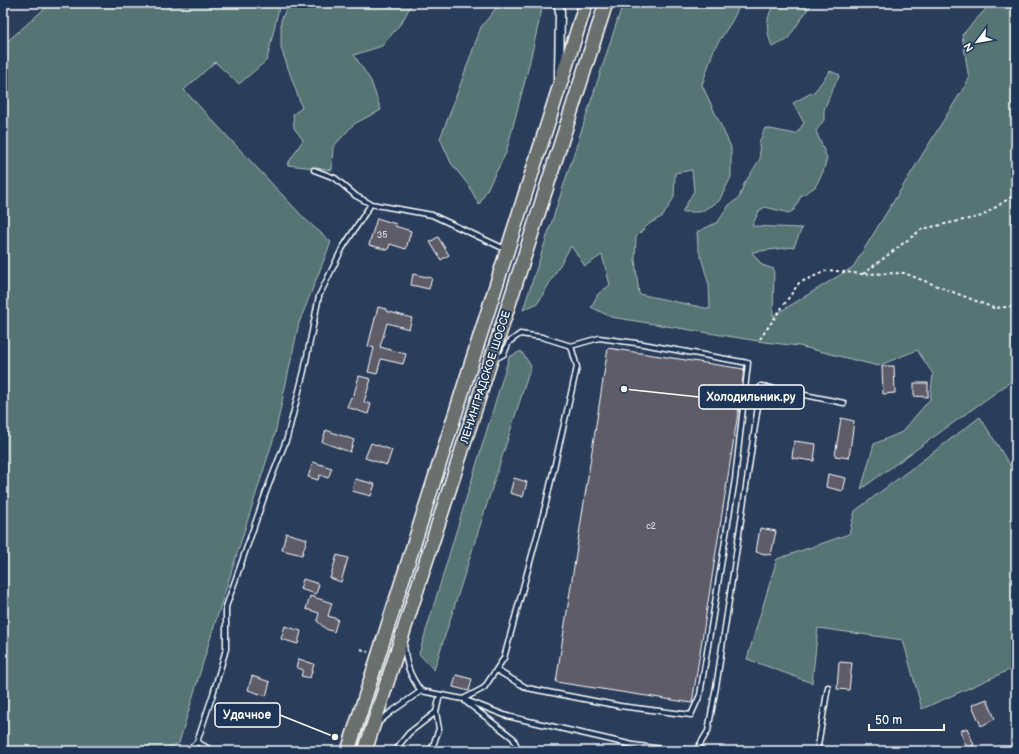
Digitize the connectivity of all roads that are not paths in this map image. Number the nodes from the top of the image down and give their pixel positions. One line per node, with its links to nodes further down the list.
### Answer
1 (558, 3): 4 (street)
2 (586, 3): 4 (highway, ЛЕНИНГРАДСКОЕ ШОССЕ)
3 (606, 3): 9 (highway, ЛЕНИНГРАДСКОЕ ШОССЕ)
4 (559, 88): 7 (highway, ЛЕНИНГРАДСКОЕ ШОССЕ)
5 (314, 170): 6 (lane)
6 (372, 204): 7 (lane); 19 (lane)
7 (508, 250): 22 (highway, ЛЕНИНГРАДСКОЕ ШОССЕ)
8 (571, 346): 9 (lane); 12 (lane); 12 (lane)
9 (490, 362): 11 (highway, ЛЕНИНГРАДСКОЕ ШОССЕ)
10 (844, 403): 28 (lane)
11 (403, 631): 14 (lane); 18 (highway, ЛЕНИНГРАДСКОЕ ШОССЕ)
12 (496, 670): 16 (lane)
13 (828, 687): 29 (lane)
14 (421, 691): 15 (lane); 18 (lane)
15 (440, 695): 16 (lane); 17 (lane)
16 (463, 699): 26 (lane); 27 (lane)
17 (436, 712): 24 (lane); 25 (lane)
18 (371, 730): 23 (highway, ЛЕНИНГРАДСКОЕ ШОССЕ)
19 (196, 742): 20 (lane); 21 (lane)
20 (188, 751)
21 (214, 751)
22 (348, 751)
23 (365, 751)
24 (396, 751)
25 (431, 751)
26 (520, 751)
27 (676, 751)
28 (696, 751)
29 (817, 751)

